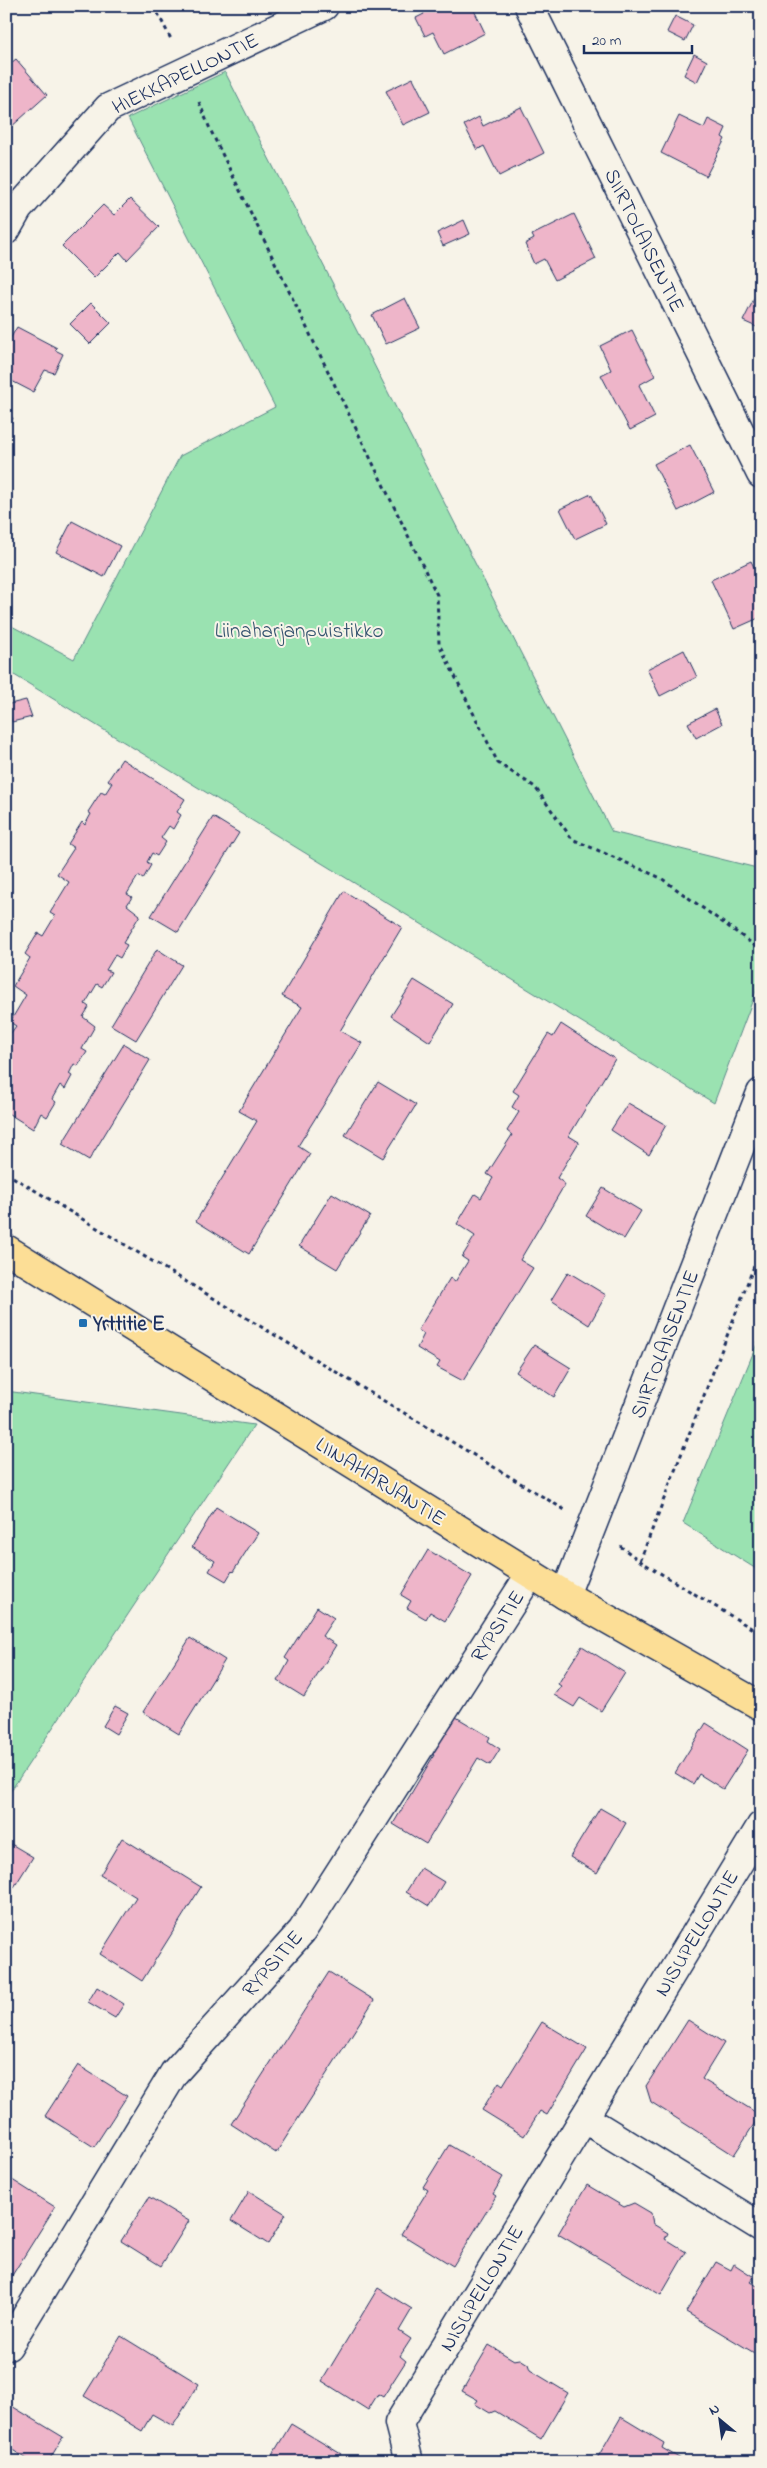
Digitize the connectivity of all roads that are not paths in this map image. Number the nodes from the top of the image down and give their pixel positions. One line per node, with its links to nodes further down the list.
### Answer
1 (324, 6): 3 (street, HIEKKAPELLONTIE)
2 (529, 6): 4 (street, SIIRTOLAISENTIE)
3 (6, 230)
4 (761, 474)
5 (761, 1093): 8 (street, SIIRTOLAISENTIE)
6 (6, 1249): 7 (main road, LIINAHARJANTIE)
7 (531, 1574): 8 (main road, LIINAHARJANTIE); 13 (street, RYPSITIE)
8 (565, 1595): 9 (main road, LIINAHARJANTIE)
9 (761, 1706)
10 (761, 1826): 11 (street, NISUPELLONTIE)
11 (584, 2118): 12 (street); 14 (street, NISUPELLONTIE)
12 (761, 2227)
13 (8, 2346)
14 (409, 2462)

